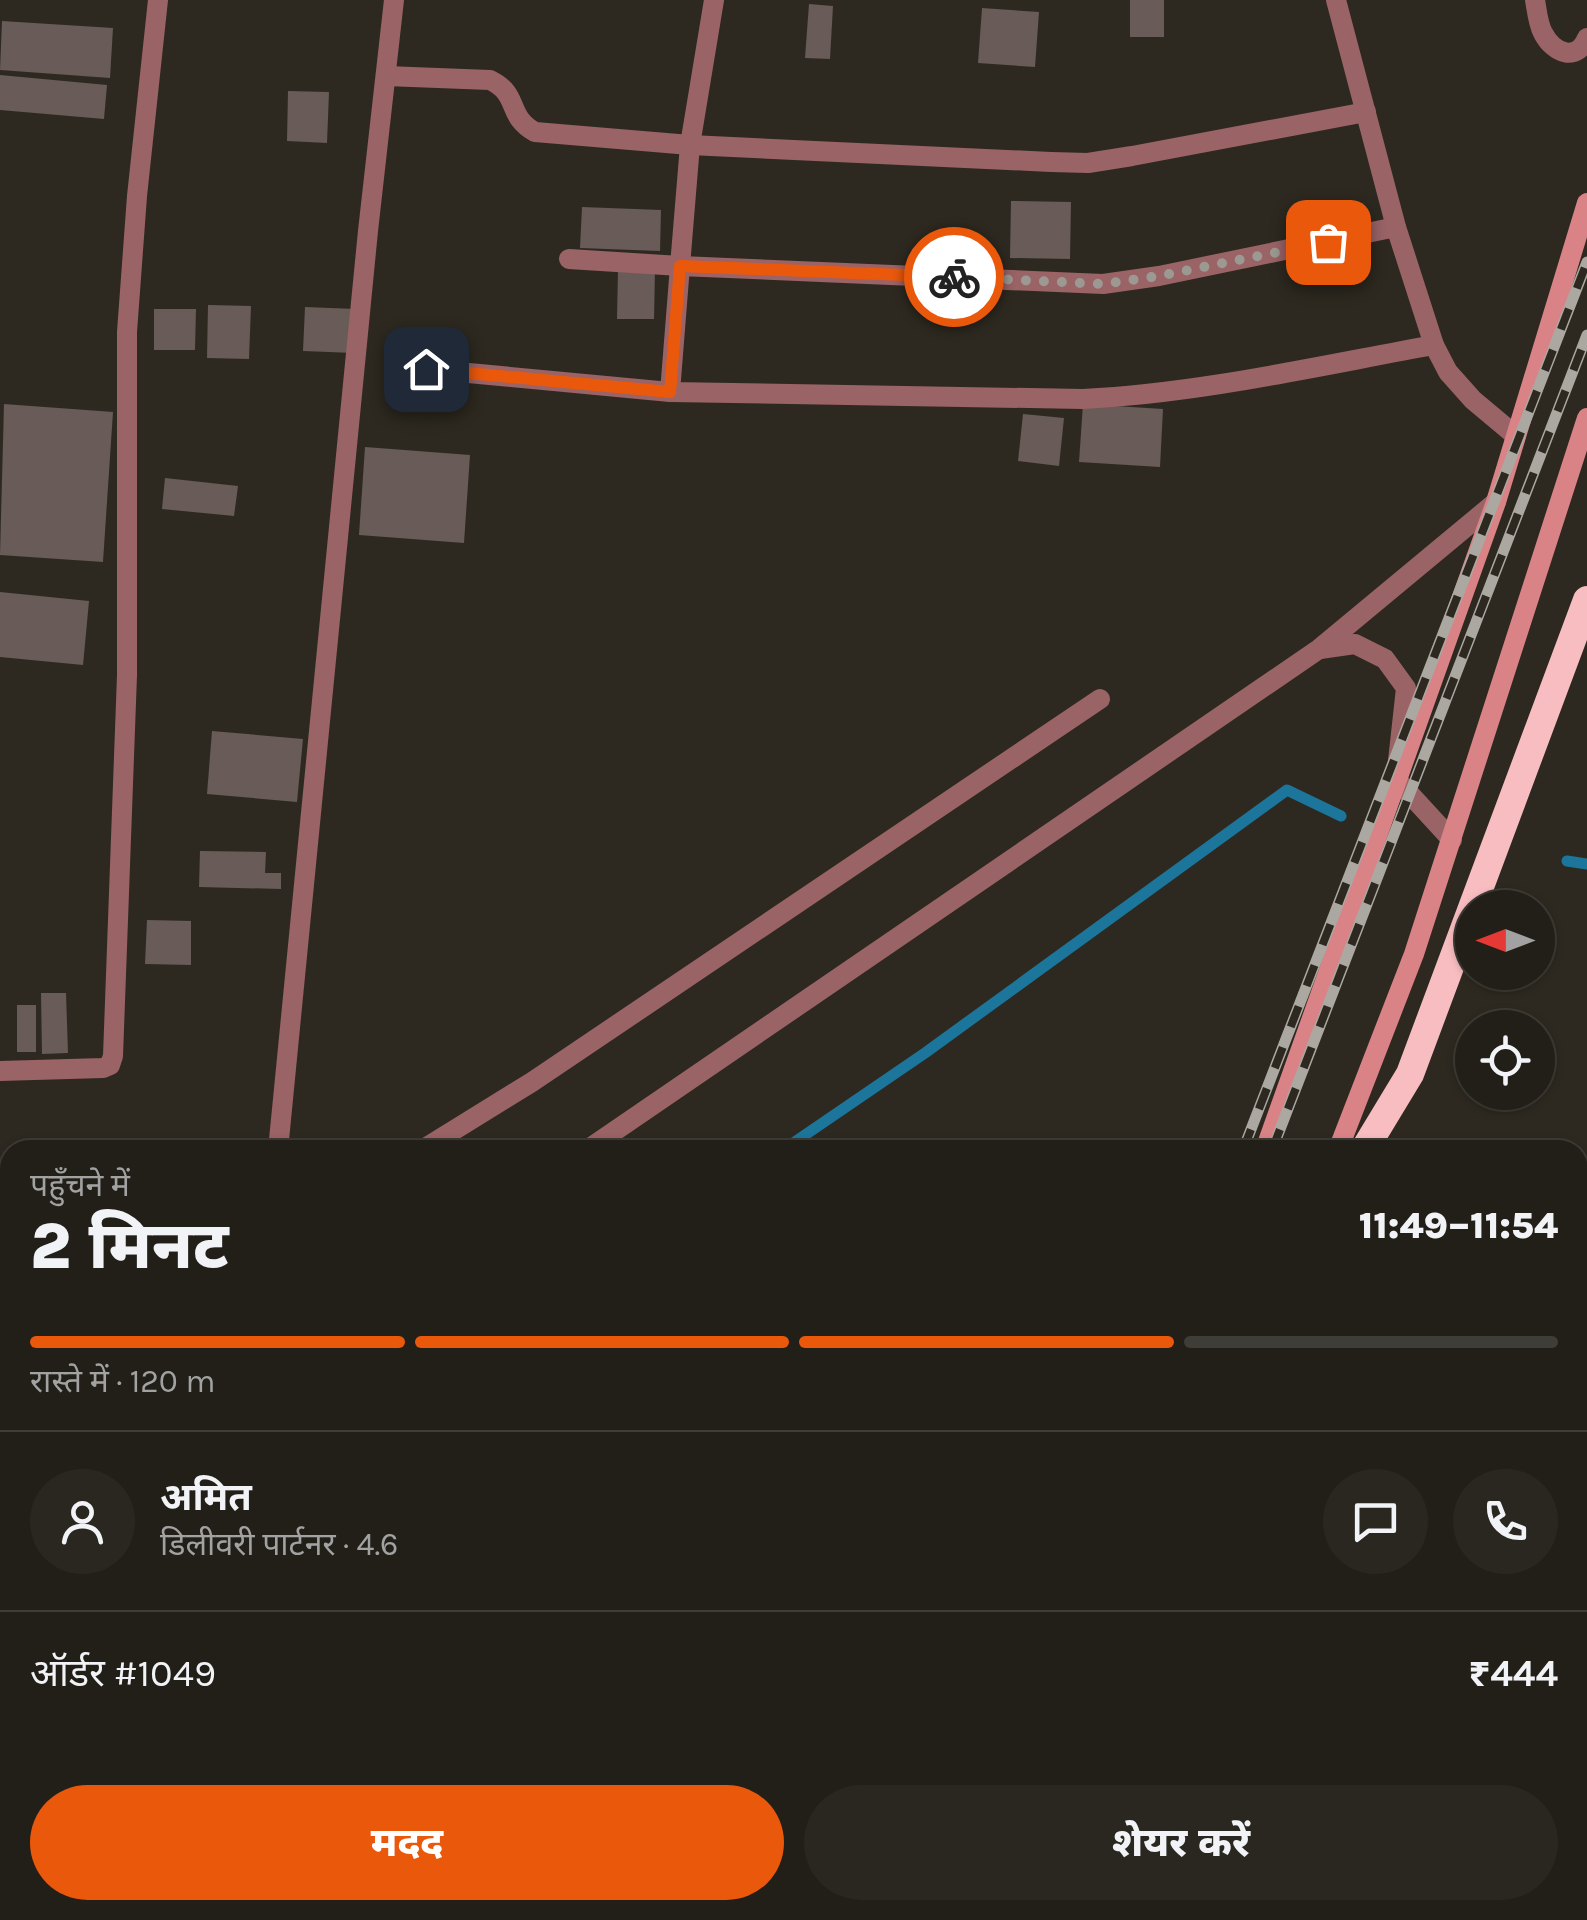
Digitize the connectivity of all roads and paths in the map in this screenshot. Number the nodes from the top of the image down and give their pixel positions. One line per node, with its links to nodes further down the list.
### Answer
1 (158, 0): 25 (street)
2 (394, 0): 7 (street)
3 (714, 0): 9 (street)
4 (1336, 0): 8 (street)
5 (1535, 0): 6 (street)
6 (1587, 38)
7 (386, 76): 9 (street); 26 (street)
8 (1366, 112): 9 (street); 11 (street)
9 (690, 145): 13 (street)
10 (1587, 203): 18 (main road)
11 (1396, 228): 13 (street); 14 (street)
12 (568, 259): 13 (street)
13 (680, 266): 16 (street)
14 (1434, 345): 16 (street); 18 (street)
15 (426, 369): 16 (street)
16 (670, 392)
17 (1587, 418): 24 (main road)
18 (1516, 436): 19 (main road)
19 (1496, 502): 21 (street); 23 (main road)
20 (1587, 600): 31 (highway)
21 (1318, 649): 23 (street); 28 (street)
22 (1100, 699): 27 (street)
23 (1396, 779): 24 (street); 29 (main road)
24 (1452, 840): 30 (main road)
25 (0, 1071)
26 (279, 1140)
27 (438, 1140)
28 (602, 1140)
29 (1269, 1140)
30 (1342, 1140)
31 (1370, 1140)

